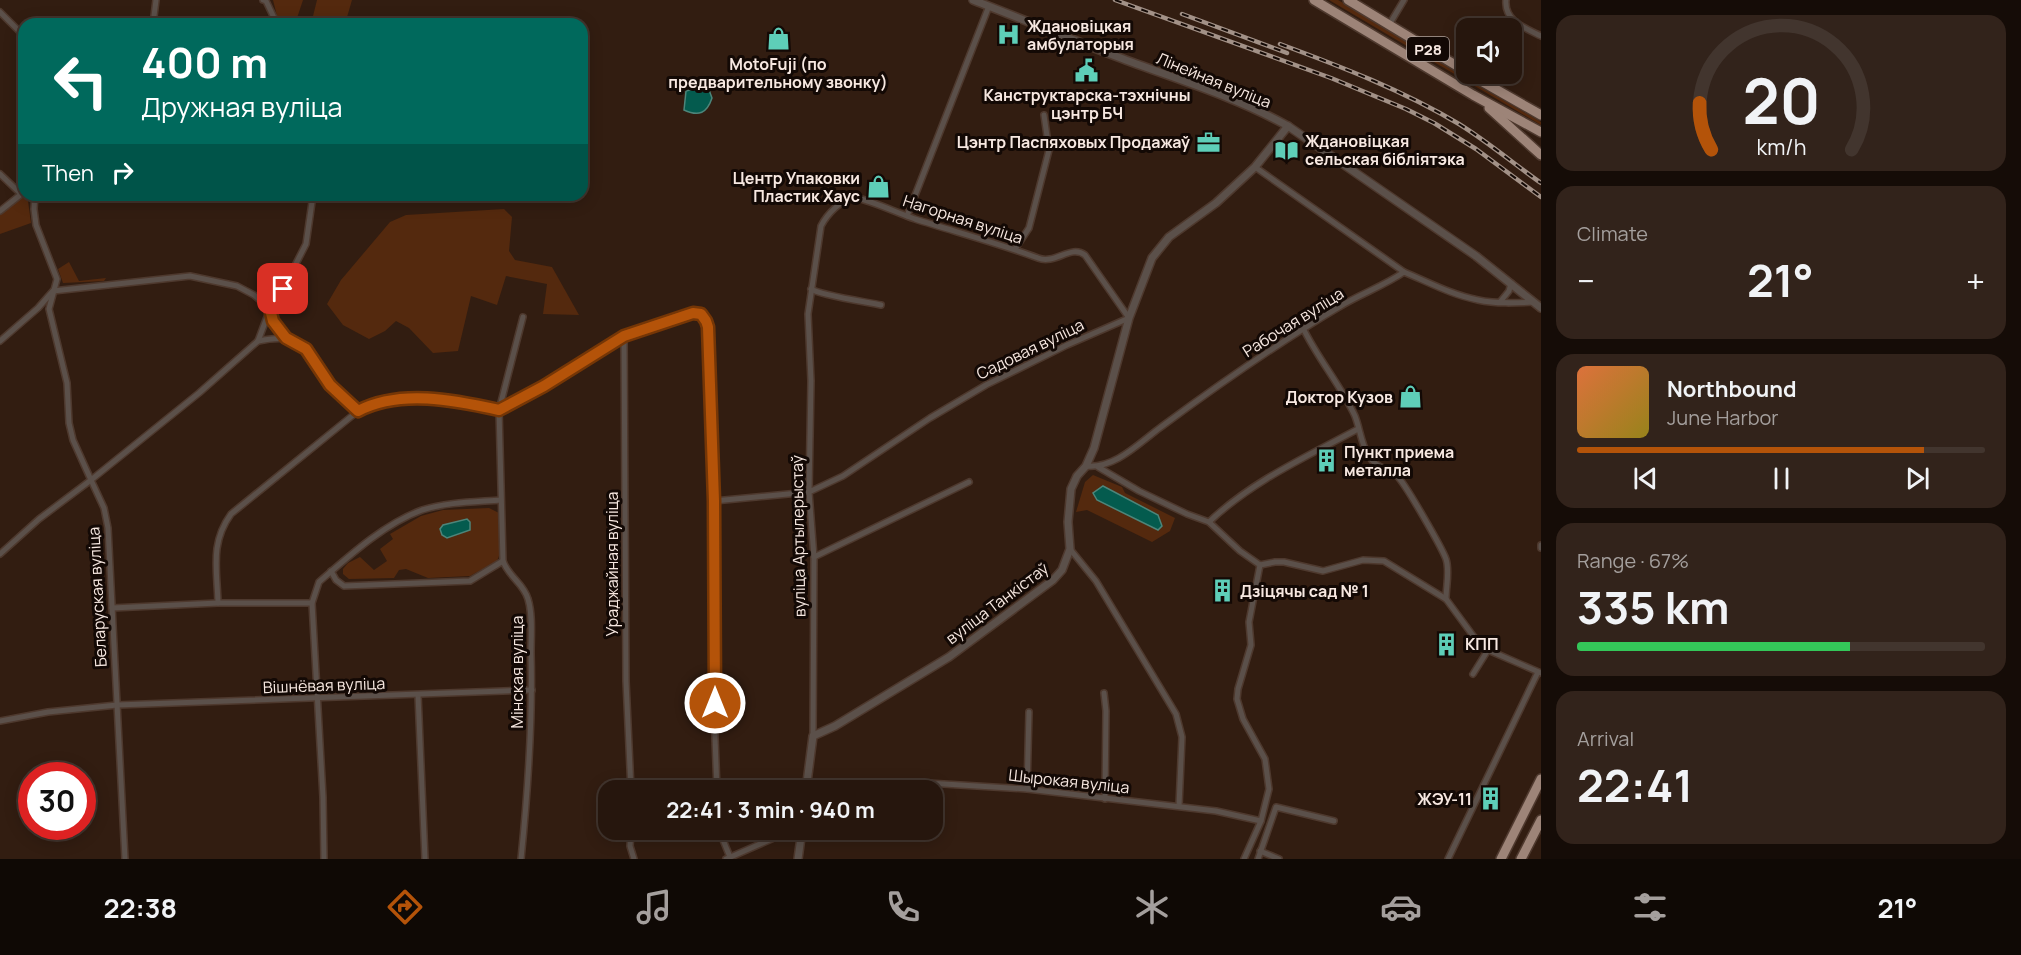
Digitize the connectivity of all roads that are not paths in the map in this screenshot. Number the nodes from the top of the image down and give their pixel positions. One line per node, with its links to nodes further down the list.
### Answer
1 (156, 0): 10 (street)
2 (265, 0): 11 (street)
3 (973, 0): 8 (street, Лінейная вуліца)
4 (1314, 0): 17 (highway, Р28)
5 (1348, 0): 12 (highway, Р28)
6 (1404, 0): 12 (street)
7 (1506, 0): 14 (street)
8 (989, 6): 20 (street, Лінейная вуліца); 30 (street)
9 (0, 12): 13 (street)
10 (154, 18)
11 (274, 18)
12 (1389, 25): 15 (highway, Р28)
13 (18, 30)
14 (1541, 36)
15 (1456, 66)
16 (1487, 84): 19 (highway, Р28)
17 (1473, 95): 21 (highway, Р28); 22 (highway, Р28)
18 (1044, 115): 31 (street)
19 (1541, 115)
20 (1288, 126): 23 (street); 34 (street, Лінейная вуліца)
21 (1541, 132)
22 (1541, 155)
23 (1255, 167): 32 (street); 43 (street)
24 (0, 174): 25 (street)
25 (18, 190)
26 (18, 196): 29 (street)
27 (35, 201): 36 (street, Беларуская вуліца)
28 (312, 201): 41 (street)
29 (0, 211)
30 (907, 216): 31 (street, Нагорная вуліца); 33 (street, Нагорная вуліца)
31 (1015, 249): 43 (street, Нагорная вуліца)
32 (1404, 272): 37 (street); 44 (street, Рабочая вуліца)
33 (813, 282): 35 (street, вуліца Артылерыстаў)
34 (1511, 283): 37 (street); 38 (street, Лінейная вуліца)
35 (811, 289): 39 (street); 56 (street, вуліца Артылерыстаў)
36 (53, 291): 41 (street); 47 (street); 54 (street, Беларуская вуліца)
37 (1500, 302): 38 (street)
38 (1534, 302): 40 (street, Лінейная вуліца)
39 (881, 305)
40 (1541, 308)
41 (270, 309): 46 (street); 48 (street)
42 (523, 317): 49 (street)
43 (1129, 318): 52 (street); 56 (street, Садовая вуліца)
44 (1305, 330): 51 (street); 53 (street, Рабочая вуліца)
45 (624, 336): 49 (street); 58 (street); 81 (street, Ураджайная вуліца)
46 (286, 338): 48 (street); 50 (street)
47 (0, 341)
48 (258, 341): 54 (street)
49 (499, 410): 50 (street); 57 (street)
50 (358, 411): 67 (street)
51 (1358, 429): 59 (street); 66 (street)
52 (1086, 466): 53 (street); 60 (street)
53 (1098, 467): 59 (street)
54 (92, 480): 61 (street); 69 (street, Беларуская вуліца)
55 (969, 482): 62 (street)
56 (808, 492): 58 (street, Садовая вуліца); 62 (street, вуліца Артылерыстаў)
57 (501, 500): 63 (street); 65 (street)
58 (714, 501): 82 (street)
59 (1209, 522): 64 (street)
60 (1071, 549): 80 (street, вуліца Танкістаў); 88 (street)
61 (0, 554)
62 (814, 557): 80 (street, вуліца Артылерыстаў)
63 (503, 561): 65 (street); 73 (street, Мінская вуліца)
64 (1260, 566): 66 (street); 90 (street)
65 (331, 571): 68 (street)
66 (1446, 600): 70 (street)
67 (218, 603): 68 (street); 69 (street)
68 (312, 603): 76 (street)
69 (112, 608): 77 (street, Беларуская вуліца)
70 (1488, 650): 71 (street); 72 (street)
71 (1539, 673): 107 (street)
72 (1473, 674)
73 (532, 690): 75 (street, Вішнёвая вуліца); 101 (street, Мінская вуліца)
74 (1104, 693): 87 (street)
75 (418, 695): 76 (street, Вішнёвая вуліца); 100 (street)
76 (317, 698): 77 (street, Вішнёвая вуліца); 99 (street)
77 (117, 705): 79 (street, Вішнёвая вуліца); 98 (street, Беларуская вуліца)
78 (1029, 712): 86 (street)
79 (0, 721)
80 (813, 736): 83 (street, вуліца Артылерыстаў)
81 (631, 780)
82 (717, 780)
83 (807, 780)
84 (1540, 780): 108 (highway)
85 (943, 784): 86 (street, Шырокая вуліца)
86 (1027, 789): 87 (street, Шырокая вуліца)
87 (1105, 799): 88 (street, Шырокая вуліца)
88 (1179, 806): 90 (street, Шырокая вуліца)
89 (1541, 820): 109 (highway)
90 (1261, 821): 104 (street)
91 (1334, 821): 96 (street)
92 (630, 840): 102 (street)
93 (722, 840): 97 (street)
94 (769, 840): 97 (street)
95 (801, 840): 103 (street)
96 (1260, 851): 105 (street); 106 (street)
97 (728, 858)
98 (125, 859)
99 (324, 859)
100 (425, 859)
101 (521, 859)
102 (634, 859)
103 (798, 859)
104 (1245, 859)
105 (1258, 859)
106 (1279, 859)
107 (1448, 859)
108 (1501, 859)
109 (1521, 859)

